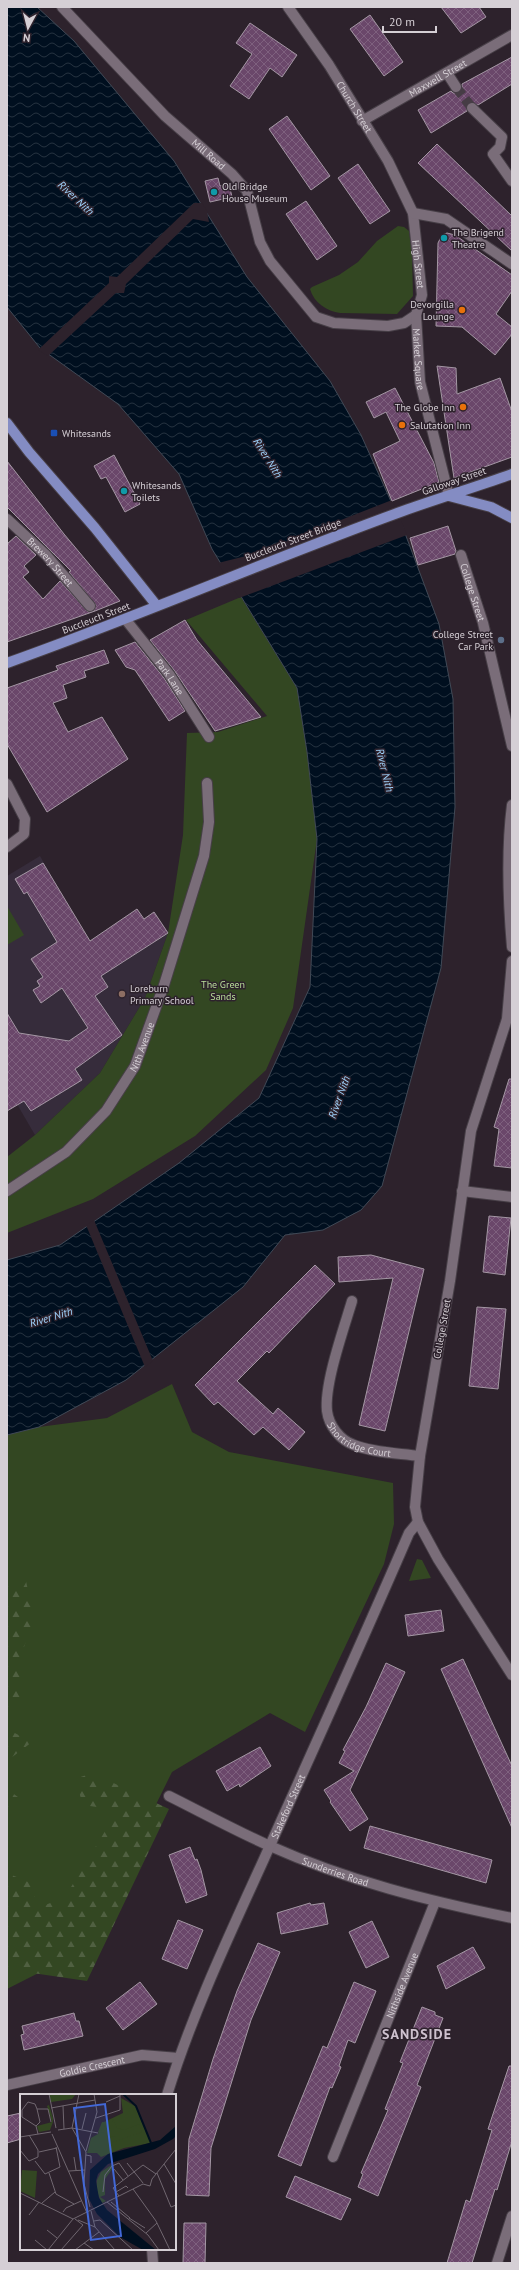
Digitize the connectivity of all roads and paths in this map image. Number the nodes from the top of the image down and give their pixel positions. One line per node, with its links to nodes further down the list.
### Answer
1 (62, 7): 11 (street, Mill Road)
2 (288, 7): 7 (street, Church Street)
3 (512, 35): 4 (street, Maxwell Street)
4 (447, 73): 5 (street); 7 (street, Maxwell Street)
5 (456, 87)
6 (472, 108): 8 (street)
7 (362, 120): 9 (street, Church Street)
8 (512, 181)
9 (413, 213): 10 (street); 11 (street, High Street)
10 (512, 264)
11 (416, 315): 14 (street, Market Square)
12 (7, 423): 21 (main road)
13 (512, 474): 14 (main road, Galloway Street)
14 (449, 496): 15 (main road, Galloway Street); 16 (main road)
15 (403, 511): 19 (main road, Buccleuch Street Bridge)
16 (512, 518)
17 (7, 519): 20 (street, Brewery Street)
18 (461, 555): 25 (street, College Street)
19 (192, 592): 21 (main road, Buccleuch Street)
20 (90, 606)
21 (157, 606): 22 (main road, Buccleuch Street)
22 (126, 620): 23 (main road, Buccleuch Street); 24 (street, Park Lane)
23 (7, 664)
24 (209, 737)
25 (512, 746)
26 (208, 783): 32 (street, Nith Avenue)
27 (7, 784): 29 (street)
28 (512, 805): 30 (street)
29 (9, 846)
30 (512, 947)
31 (512, 961): 33 (street, College Street)
32 (7, 1191)
33 (462, 1191): 34 (street); 36 (street, College Street)
34 (512, 1197)
35 (352, 1301): 36 (street, Shortridge Court)
36 (420, 1456): 37 (street, College Street)
37 (418, 1522): 38 (street, College Street); 40 (street, Stakeford Street)
38 (512, 1675)
39 (169, 1796): 40 (street, Sunderries Road)
40 (270, 1846): 41 (street, Sunderries Road); 43 (street, Stakeford Street)
41 (435, 1902): 42 (street, Sunderries Road); 46 (street, Nithside Avenue)
42 (512, 1918)
43 (178, 2058): 44 (street, Goldie Crescent); 45 (street, Stakeford Street)
44 (7, 2085)
45 (167, 2094)
46 (333, 2157)
47 (512, 2216): 50 (street)
48 (152, 2250): 49 (street)
49 (153, 2263)
50 (497, 2263)

